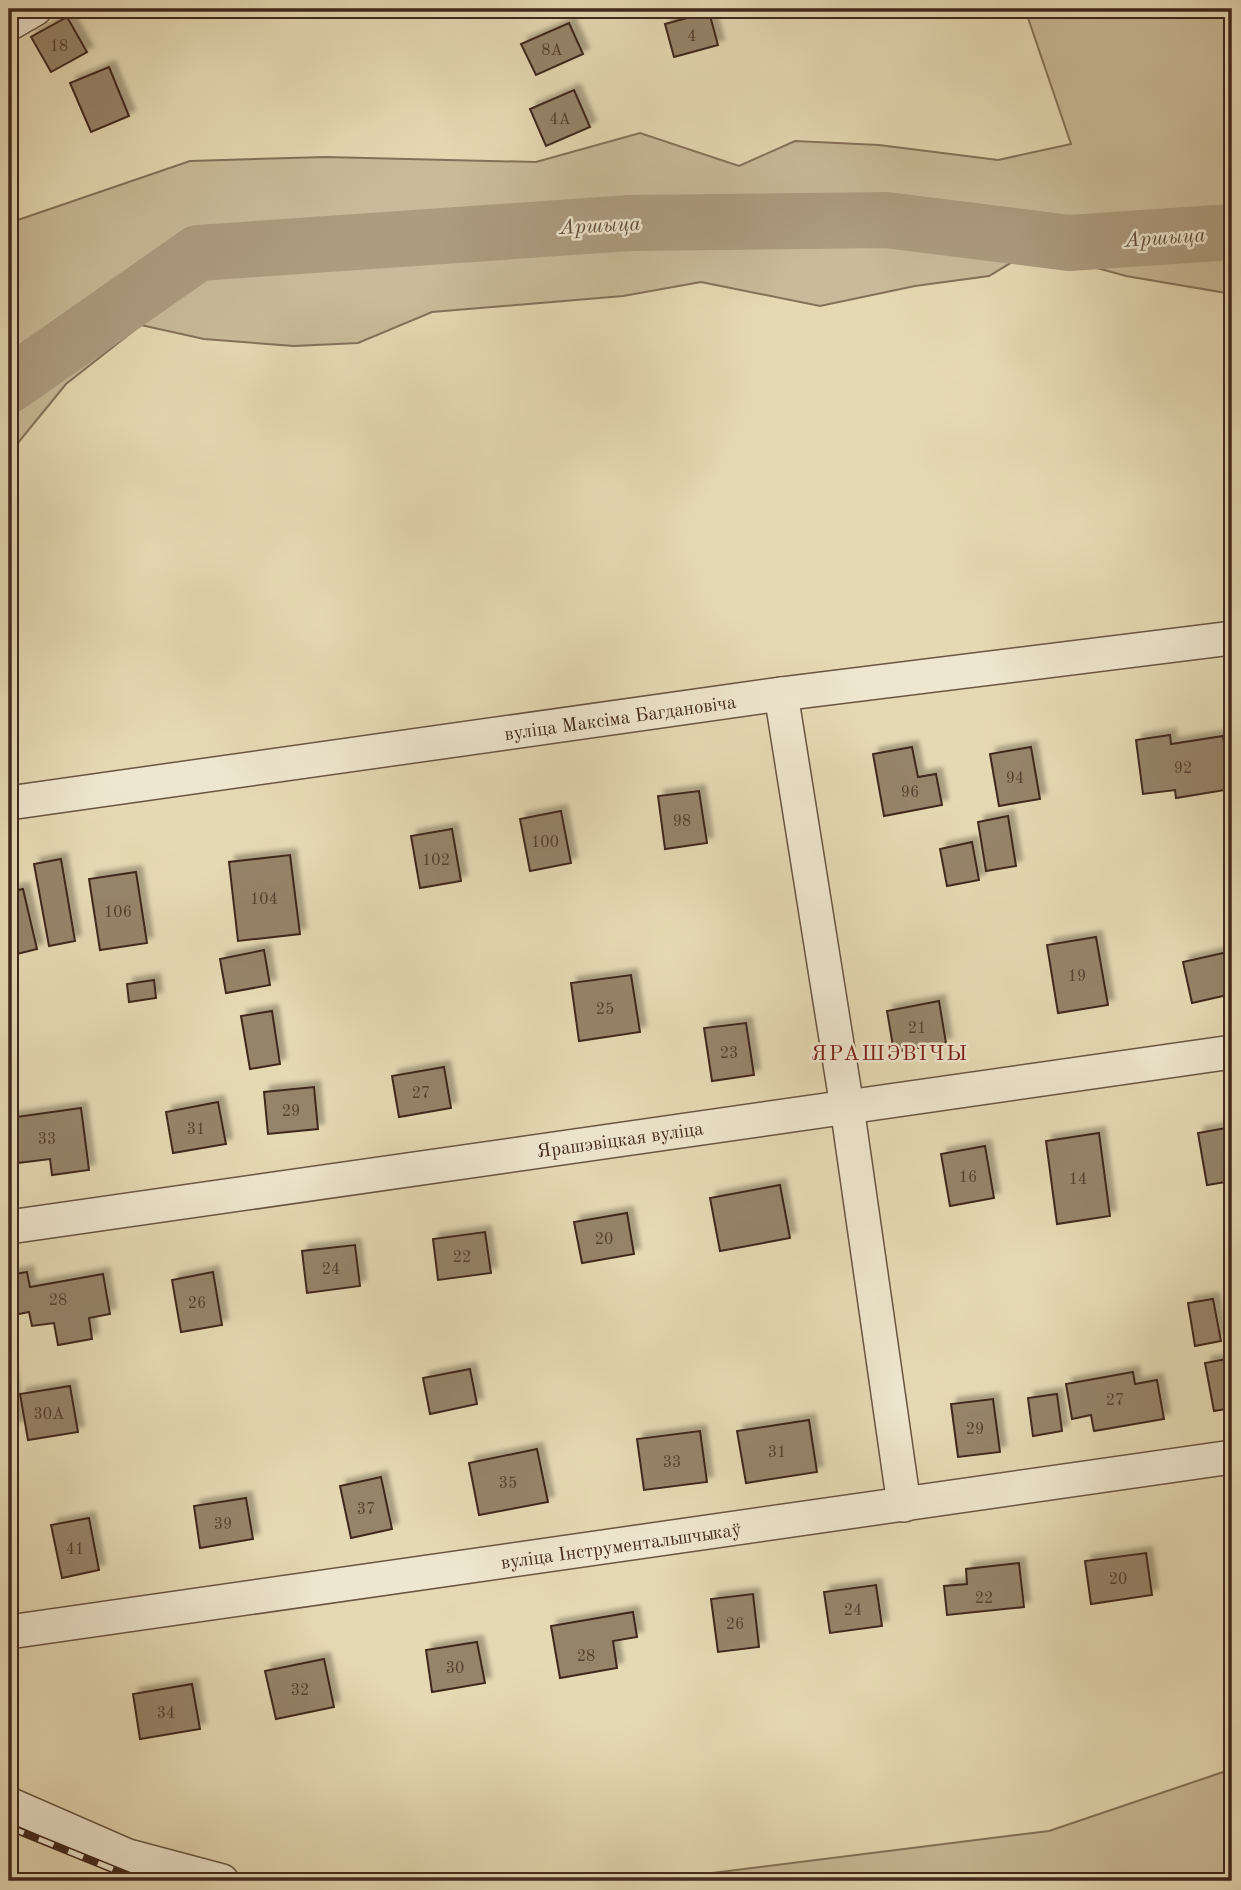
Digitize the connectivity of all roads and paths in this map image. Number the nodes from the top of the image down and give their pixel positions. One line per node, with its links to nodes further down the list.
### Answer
1 (35, 9): 2 (street)
2 (9, 24)
3 (1232, 638): 4 (street, вуліца Максіма Багдановіча)
4 (781, 694): 5 (street, вуліца Максіма Багдановіча); 7 (street)
5 (9, 803)
6 (1232, 1052): 7 (street, Ярашэвіцкая вуліца)
7 (847, 1107): 8 (street, Ярашэвіцкая вуліца); 10 (street)
8 (9, 1227)
9 (1232, 1457): 10 (street, вуліца Інструментальшчыкаў)
10 (904, 1505): 11 (street, вуліца Інструментальшчыкаў)
11 (9, 1632)
12 (9, 1804): 13 (street)
13 (222, 1881)

